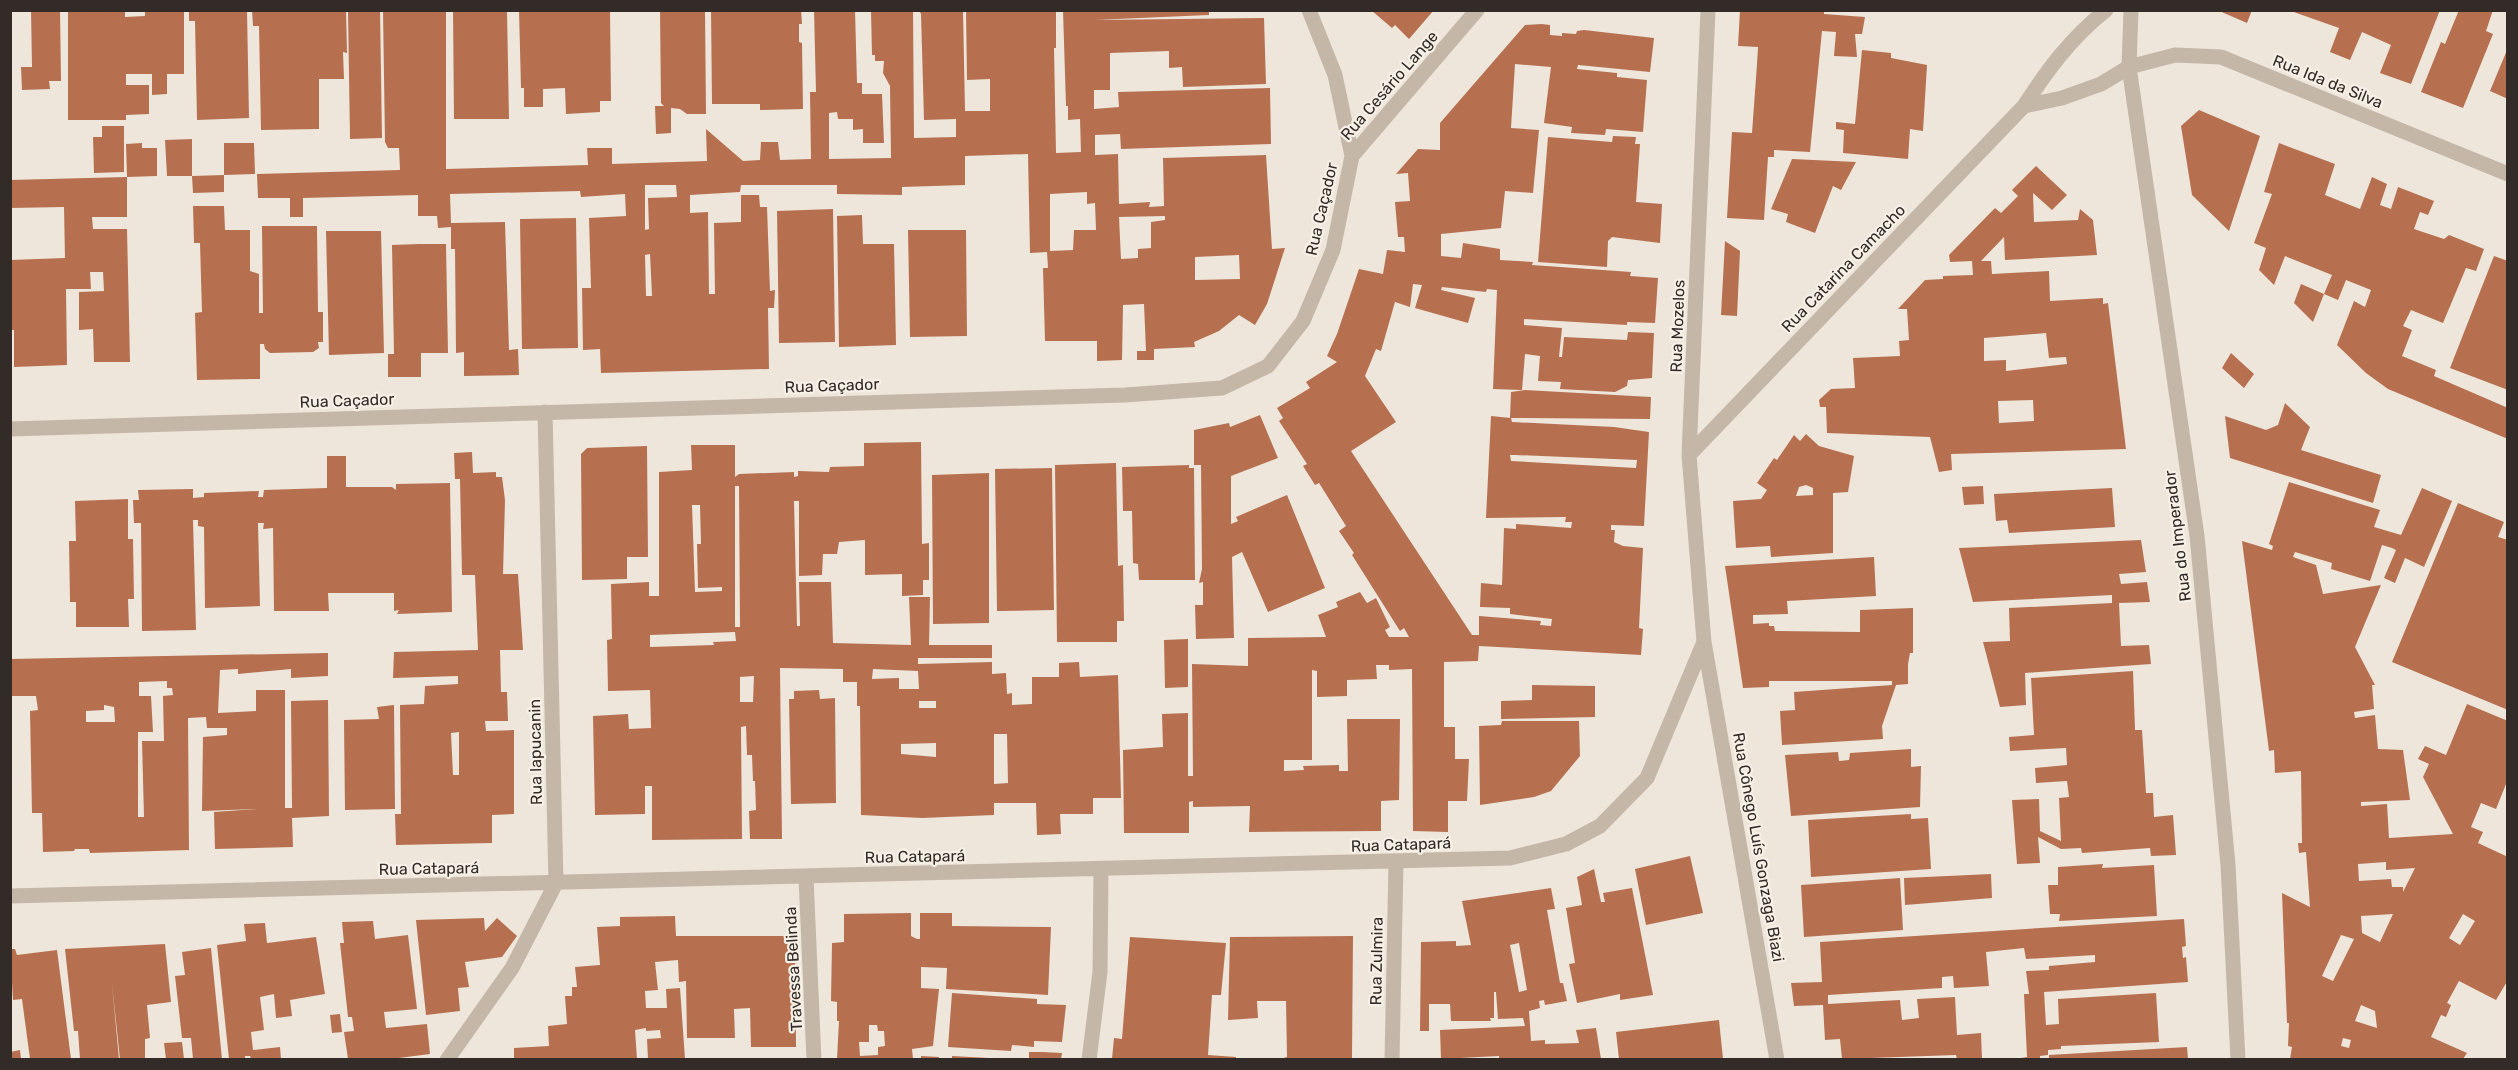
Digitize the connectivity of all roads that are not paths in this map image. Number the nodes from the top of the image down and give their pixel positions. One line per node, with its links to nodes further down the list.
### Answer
1 (1309, 10): 8 (street, Rua Caçador)
2 (1477, 10): 8 (street, Rua Cesário Lange)
3 (1708, 10): 12 (street, Rua Mozelos)
4 (2106, 10): 7 (street, Rua Catarina Camacho)
5 (2131, 10): 6 (street, Rua do Imperador)
6 (2129, 66): 7 (street); 9 (street, Rua Ida da Silva); 24 (street, Rua do Imperador)
7 (2024, 106): 12 (street, Rua Catarina Camacho)
8 (1352, 156): 10 (street, Rua Caçador)
9 (2508, 174)
10 (545, 412): 11 (street, Rua Caçador); 17 (street, Rua Iapucanin)
11 (10, 429)
12 (1689, 455): 13 (street, Rua Mozelos)
13 (1704, 642): 14 (street, Rua Catapará); 23 (street, Rua Cônego Luís Gonzaga Biazi)
14 (1396, 862): 15 (street, Rua Catapará); 22 (street, Rua Zulmira)
15 (1101, 869): 16 (street, Rua Catapará); 21 (street)
16 (806, 877): 17 (street, Rua Catapará); 20 (street, Travessa Belinda)
17 (556, 883): 18 (street, Rua Catapará); 19 (street, Rua Iapucanin)
18 (10, 896)
19 (447, 1059)
20 (814, 1059)
21 (1089, 1059)
22 (1392, 1059)
23 (1777, 1059)
24 (2238, 1059)

